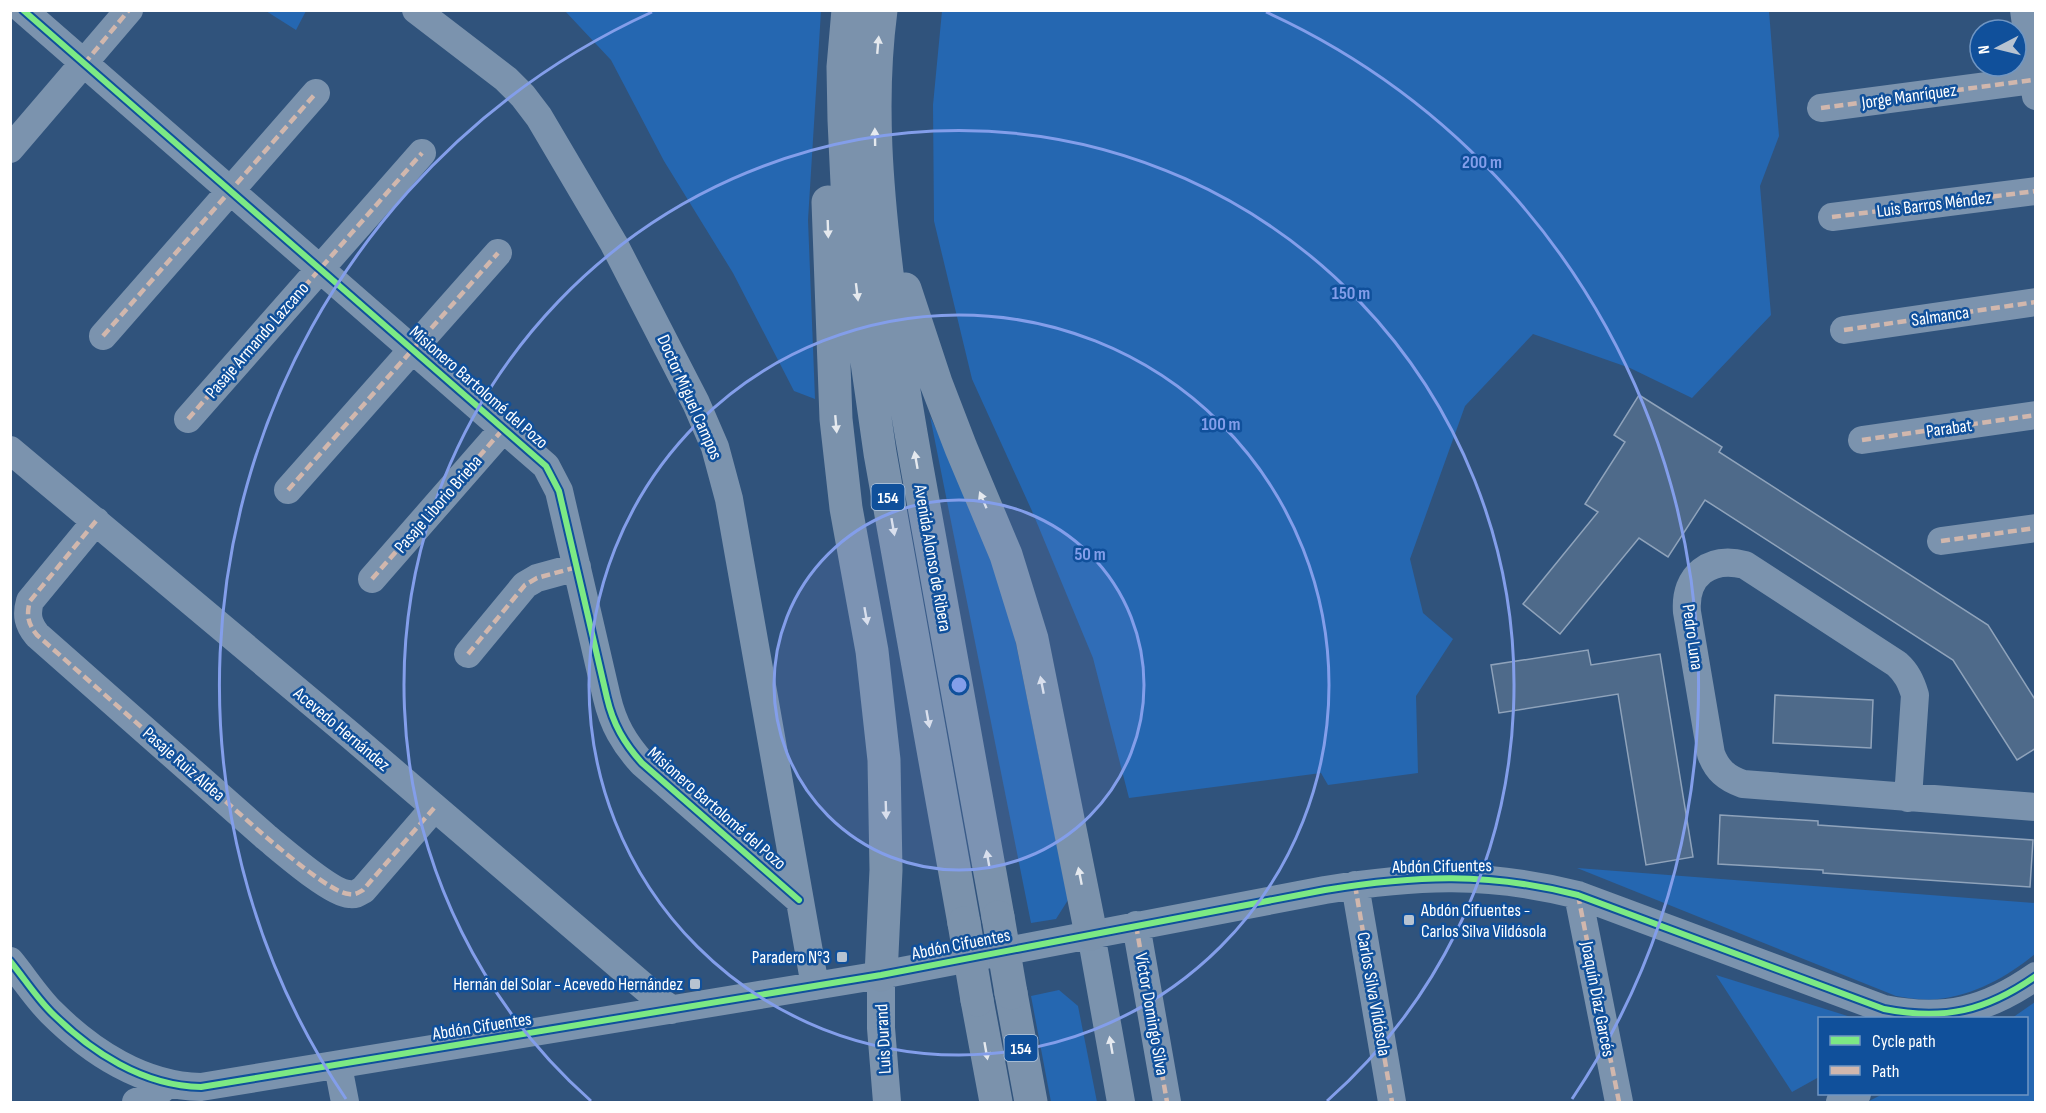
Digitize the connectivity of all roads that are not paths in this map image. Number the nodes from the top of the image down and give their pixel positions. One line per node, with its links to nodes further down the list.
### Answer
1 (23, 10): 7 (street, Misionero Bartolomé del Pozo)
2 (129, 10): 7 (street)
3 (416, 10): 41 (street, Doctor Miguel Campos)
4 (848, 10): 8 (highway, Avenida Alonso de Ribera / 154)
5 (881, 10): 16 (highway, Avenida Alonso de Ribera / 154, one-way to 5)
6 (2024, 10): 9 (street)
7 (84, 64): 12 (street); 15 (street, Misionero Bartolomé del Pozo)
8 (843, 67): 45 (highway, one-way to 45); 56 (highway, Avenida Alonso de Ribera / 154, one-way to 56, bridge)
9 (2034, 88): 11 (street, Jorge Manríquez)
10 (316, 93): 15 (street)
11 (1821, 108)
12 (10, 149)
13 (422, 153): 19 (street, Pasaje Armando Lazcano)
14 (2036, 191): 17 (street, Luis Barros Méndez)
15 (231, 192): 19 (street, Misionero Bartolomé del Pozo); 22 (street)
16 (877, 193): 43 (highway, one-way to 16); 57 (highway, Avenida Alonso de Ribera / 154, one-way to 16, bridge)
17 (1832, 217)
18 (498, 253): 23 (street)
19 (320, 269): 23 (street, Misionero Bartolomé del Pozo); 25 (street, Pasaje Armando Lazcano)
20 (2036, 302): 21 (street, Salmanca)
21 (1844, 330)
22 (103, 336)
23 (412, 349): 26 (street, Misionero Bartolomé del Pozo); 29 (street)
24 (2036, 415): 27 (street, Parabat)
25 (188, 419)
26 (504, 428): 33 (street, Misionero Bartolomé del Pozo); 34 (street, Pasaje Liborio Brieba)
27 (1862, 440)
28 (10, 450): 30 (street, Acevedo Hernández)
29 (288, 490)
30 (96, 521): 38 (street, Acevedo Hernández); 38 (street, Pasaje Ruiz Aldea)
31 (2036, 528): 32 (street)
32 (1941, 542)
33 (577, 567): 35 (street); 41 (street, Misionero Bartolomé del Pozo)
34 (372, 579)
35 (468, 654)
36 (1908, 798): 36 (street, Pedro Luna); 37 (street, Pedro Luna)
37 (2036, 807)
38 (434, 808): 48 (street, Acevedo Hernández)
39 (1355, 885): 40 (street, Abdón Cifuentes); 42 (street, Abdón Cifuentes); 60 (street, Carlos Silva Vildósola)
40 (1578, 895): 49 (street, Abdón Cifuentes); 61 (street, Joaquín Díaz Garcés)
41 (800, 900): 47 (street)
42 (1136, 925): 43 (street, Abdón Cifuentes); 59 (street, Víctor Domingo Silva)
43 (1091, 934): 45 (street, Abdón Cifuentes); 58 (street, one-way to 43)
44 (10, 961): 51 (street, Abdón Cifuentes)
45 (881, 975): 47 (street, Abdón Cifuentes); 55 (street, Luis Durand)
46 (2036, 976): 49 (street, Abdón Cifuentes)
47 (814, 986): 48 (street, Abdón Cifuentes)
48 (671, 1010): 50 (street, Abdón Cifuentes)
49 (1944, 1017)
50 (338, 1066): 51 (street, Abdón Cifuentes); 54 (street)
51 (168, 1084): 53 (street)
52 (1855, 1095): 62 (street)
53 (136, 1102)
54 (345, 1102)
55 (887, 1102)
56 (996, 1102)
57 (1030, 1102)
58 (1121, 1102)
59 (1167, 1102)
60 (1392, 1102)
61 (1619, 1102)
62 (1840, 1102)

